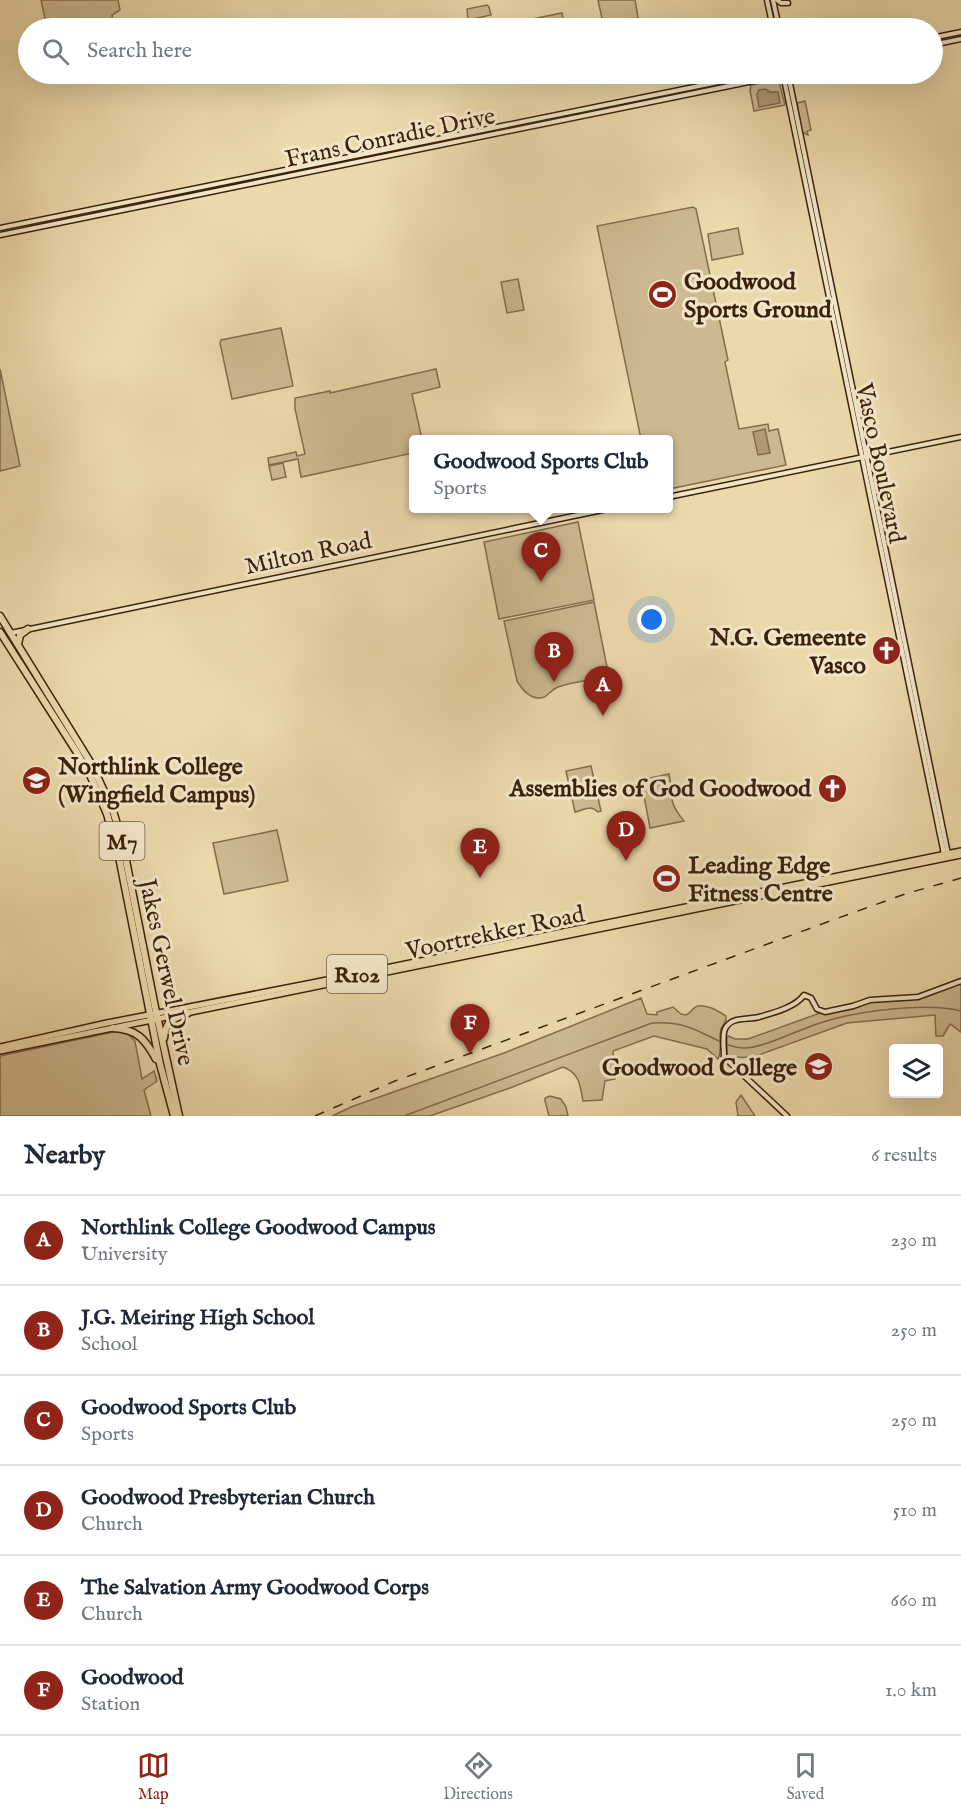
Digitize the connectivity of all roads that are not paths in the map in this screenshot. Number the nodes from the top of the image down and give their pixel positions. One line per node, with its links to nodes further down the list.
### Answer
1 (767, 0): 4 (main road)
2 (775, 0): 3 (main road); 5 (main road)
3 (788, 3)
4 (771, 18)
5 (778, 18)
6 (961, 32): 7 (main road)
7 (943, 36)
8 (961, 39): 9 (main road)
9 (943, 43)
10 (709, 84): 13 (main road, Frans Conradie Drive)
11 (736, 84): 14 (main road, Frans Conradie Drive)
12 (787, 84): 16 (main road, Vasco Boulevard)
13 (0, 228)
14 (0, 235)
15 (961, 437): 16 (main road)
16 (864, 457): 17 (main road); 30 (main road, Vasco Boulevard)
17 (673, 496)
18 (588, 513): 21 (main road, Milton Road)
19 (0, 616): 23 (highway, Jakes Gerwel Drive / M7)
20 (0, 625): 23 (highway)
21 (28, 629): 23 (main road, Milton Road); 24 (highway)
22 (0, 632): 25 (highway, Jakes Gerwel Drive / M7)
23 (11, 633): 24 (highway, Jakes Gerwel Drive / M7); 25 (highway)
24 (18, 644): 26 (highway, Jakes Gerwel Drive / M7)
25 (40, 695): 27 (highway, Jakes Gerwel Drive / M7)
26 (78, 743): 27 (highway); 28 (highway, Jakes Gerwel Drive / M7)
27 (103, 803): 28 (highway); 33 (highway, Jakes Gerwel Drive / M7)
28 (113, 811): 33 (highway, Jakes Gerwel Drive / M7)
29 (961, 853): 30 (main road, Voortrekker Road / R102)
30 (946, 857): 32 (main road, Voortrekker Road / R102); 33 (main road, Voortrekker Road / R102)
31 (961, 981): 40 (main road)
32 (188, 1013): 33 (main road, Voortrekker Road / R102); 35 (highway)
33 (153, 1017): 34 (main road, Voortrekker Road / R102); 35 (highway, Jakes Gerwel Drive / M7); 36 (main road, Voortrekker Road / R102); 37 (highway, Jakes Gerwel Drive / M7)
34 (113, 1028): 36 (main road, Voortrekker Road / R102); 37 (highway)
35 (164, 1047): 39 (highway, Jakes Gerwel Drive / M7)
36 (0, 1049)
37 (160, 1064): 38 (highway, Jakes Gerwel Drive / M7)
38 (174, 1116)
39 (179, 1116)
40 (787, 1116)

